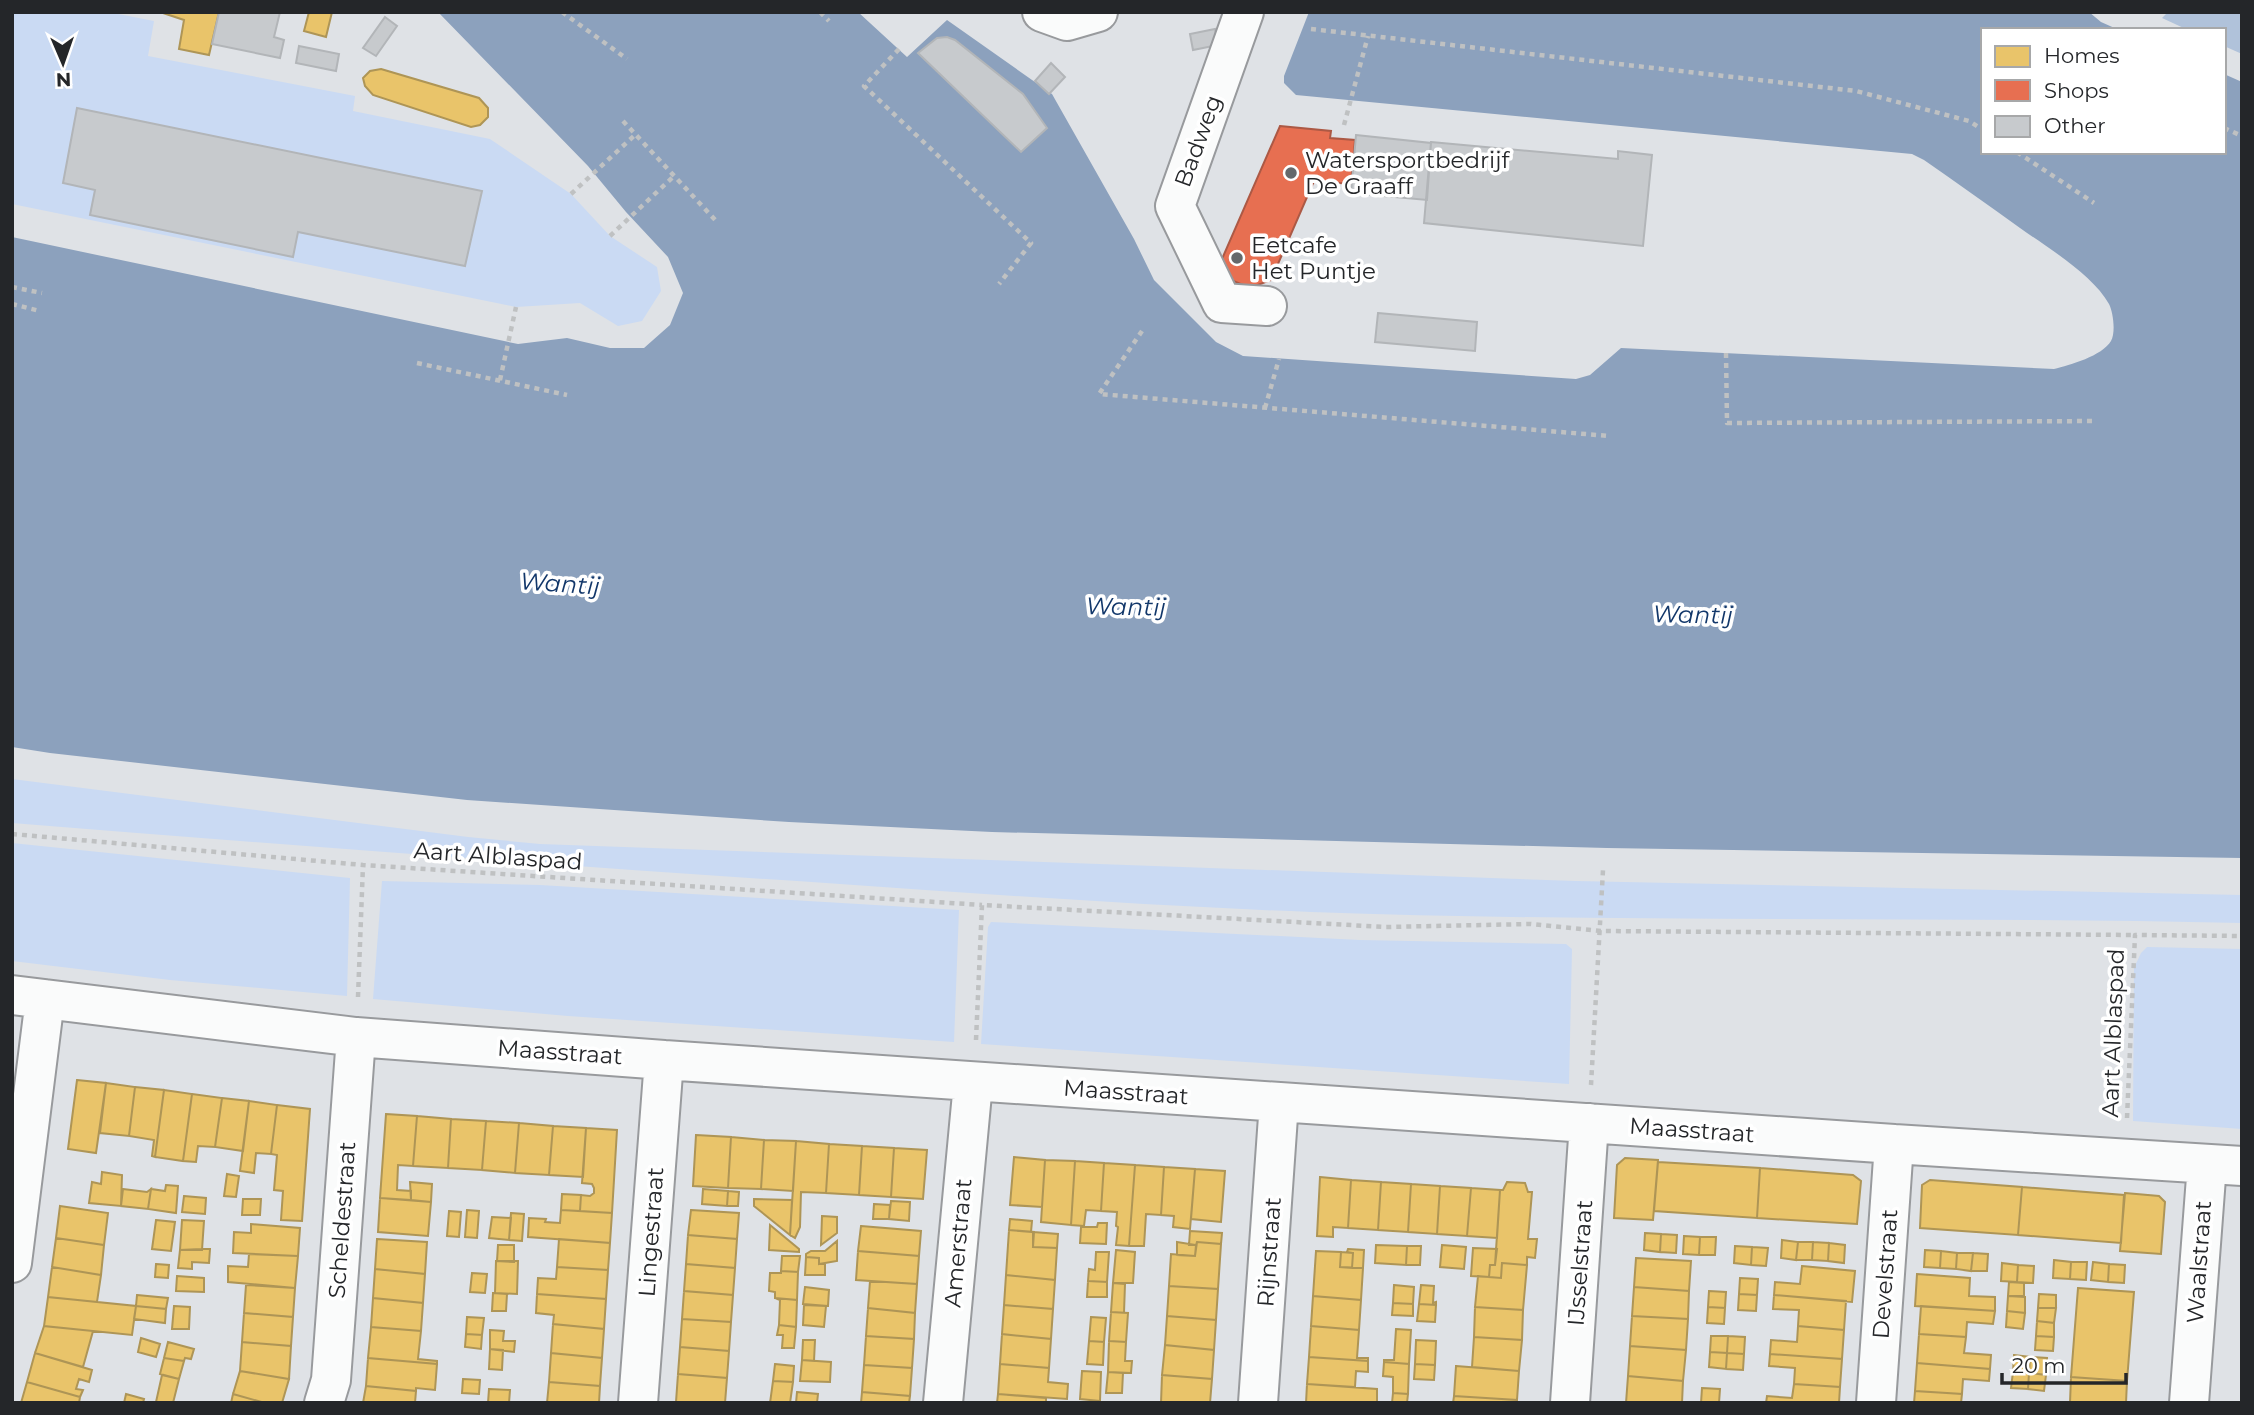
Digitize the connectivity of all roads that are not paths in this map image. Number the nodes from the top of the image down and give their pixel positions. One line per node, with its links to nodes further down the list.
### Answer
1 (1042, 12): 2 (street)
2 (1098, 12)
3 (1244, 12): 4 (street, Badweg)
4 (1266, 306)
5 (29, 997): 6 (street, Maasstraat); 13 (street)
6 (356, 1037): 7 (street, Maasstraat); 14 (street, Scheldestraat)
7 (664, 1060): 8 (street, Maasstraat); 15 (street, Lingestraat)
8 (974, 1083): 9 (street, Maasstraat); 16 (street, Amerstraat)
9 (1279, 1102): 10 (street, Maasstraat); 17 (street, Rijnstraat)
10 (1589, 1123): 11 (street, Maasstraat); 18 (street, IJsselstraat)
11 (1894, 1144): 12 (street, Maasstraat); 19 (street, Develstraat)
12 (2224, 1165): 20 (street, Waalstraat)
13 (12, 1263)
14 (324, 1403)
15 (638, 1403)
16 (943, 1403)
17 (1258, 1403)
18 (1570, 1403)
19 (1876, 1403)
20 (2189, 1403)

